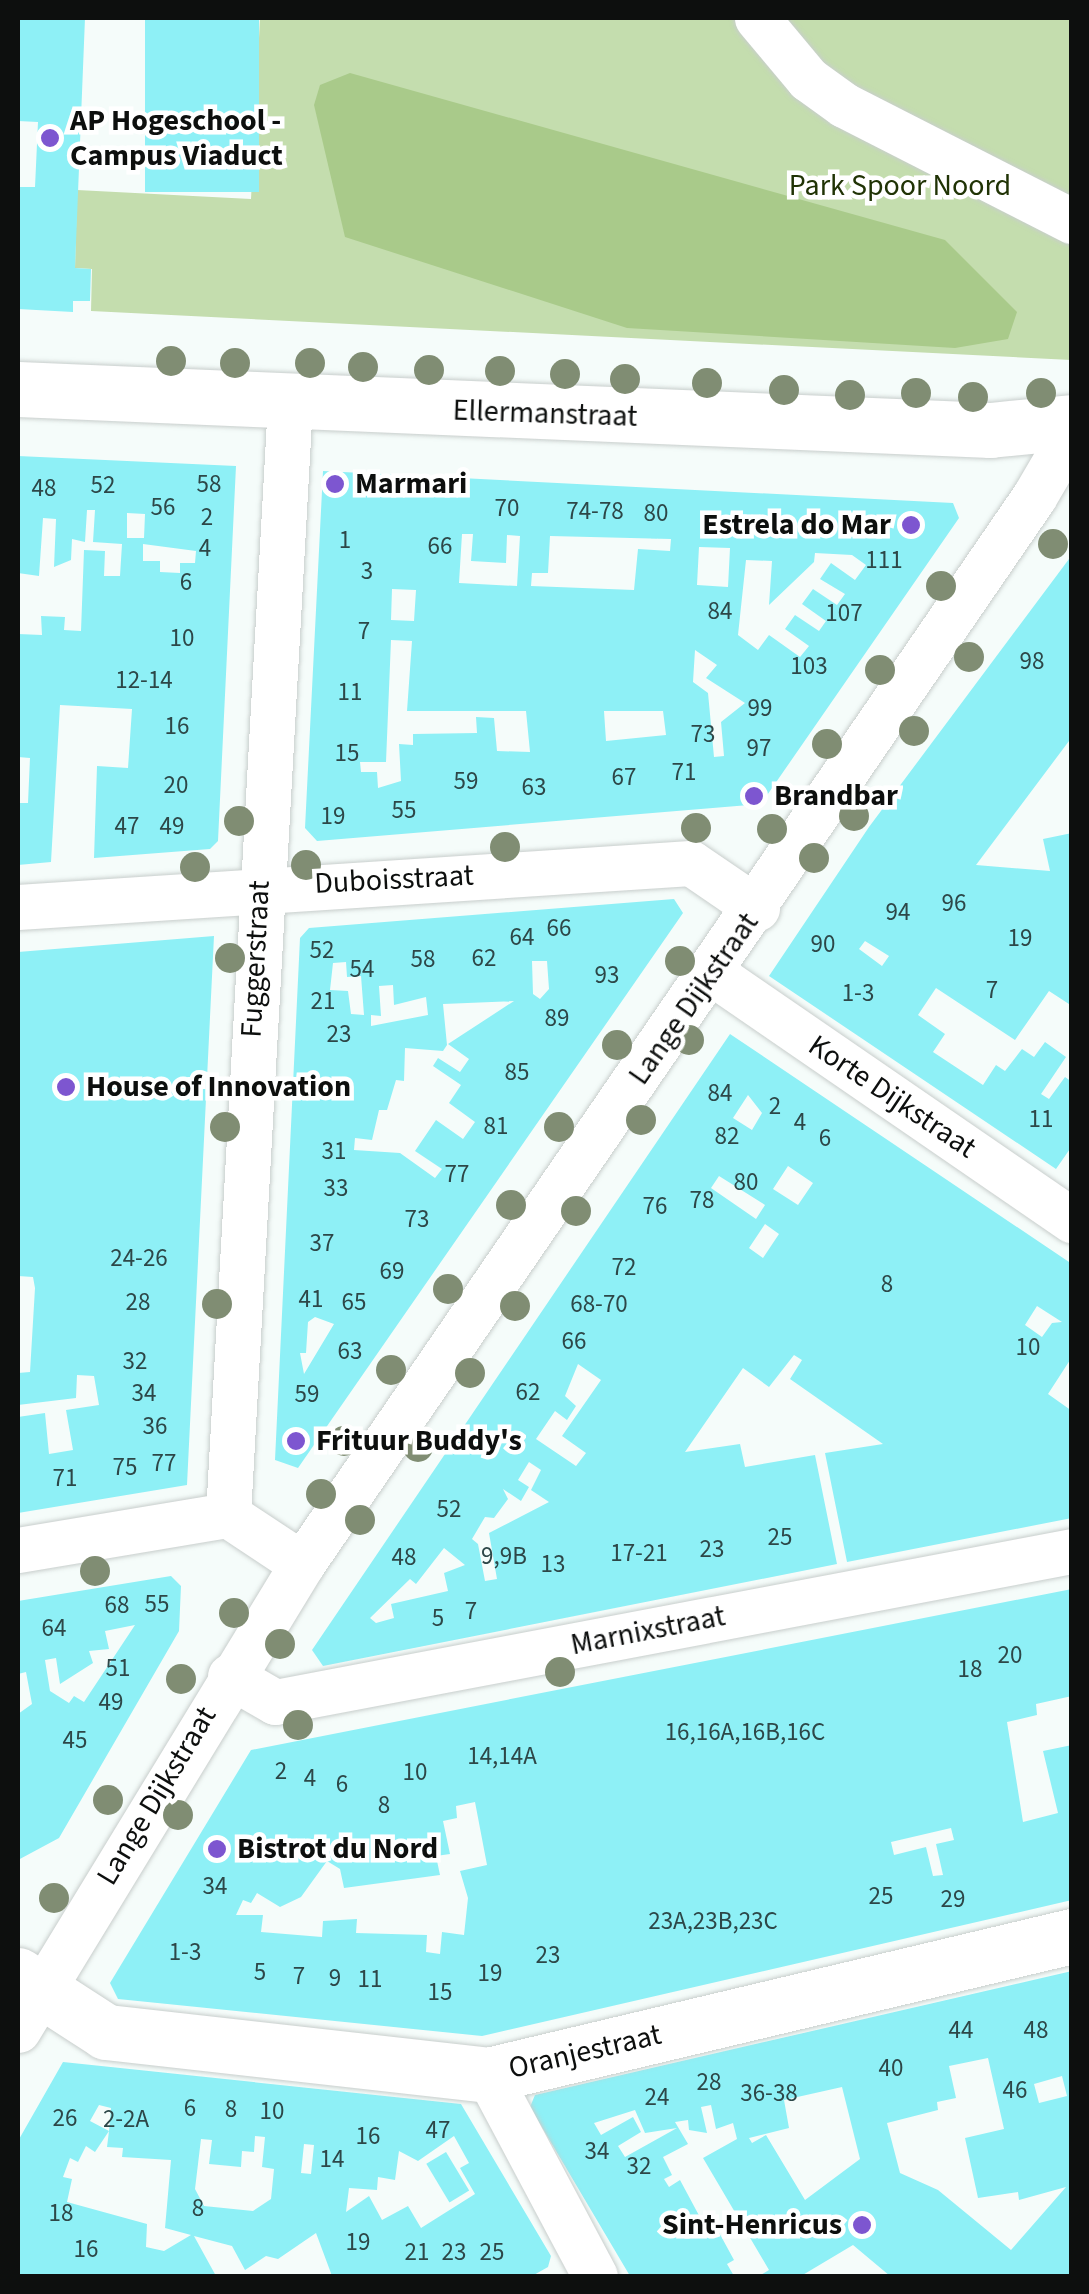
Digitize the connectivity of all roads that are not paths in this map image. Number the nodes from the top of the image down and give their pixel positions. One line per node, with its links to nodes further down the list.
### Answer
1 (757, 18): 2 (street)
2 (1072, 221)
3 (18, 390): 4 (street, Ellermanstraat)
4 (290, 404): 5 (street, Ellermanstraat); 6 (street, Fuggerstraat)
5 (1068, 422): 8 (street, Lange Dijkstraat)
6 (259, 887): 7 (street, Duboisstraat); 8 (street, Duboisstraat); 11 (street, Fuggerstraat)
7 (18, 906)
8 (757, 908): 9 (street, Lange Dijkstraat)
9 (712, 973): 10 (street, Korte Dijkstraat); 14 (street, Lange Dijkstraat)
10 (1072, 1220)
11 (228, 1516): 12 (street); 14 (street)
12 (18, 1550)
13 (1072, 1551): 15 (street, Marnixstraat)
14 (302, 1564): 15 (street, Lange Dijkstraat)
15 (230, 1676): 17 (street, Lange Dijkstraat)
16 (1072, 1936): 18 (street, Oranjestraat)
17 (26, 1998): 18 (street, Oranjestraat)
18 (488, 2075): 19 (street)
19 (593, 2276)

